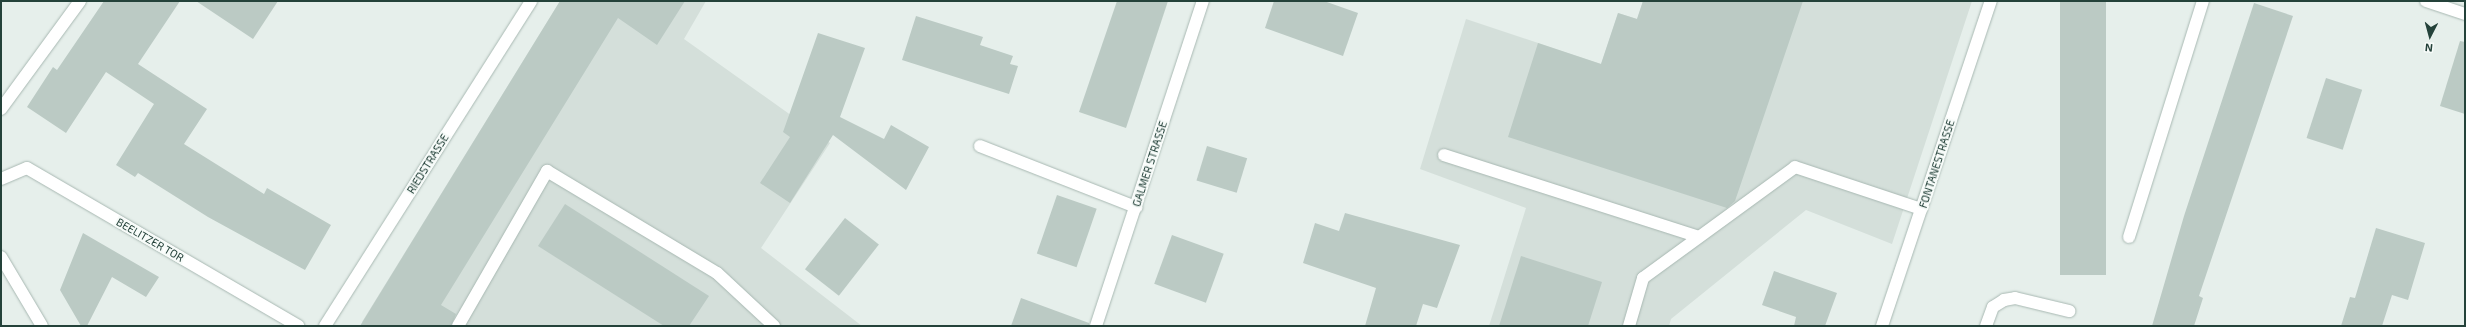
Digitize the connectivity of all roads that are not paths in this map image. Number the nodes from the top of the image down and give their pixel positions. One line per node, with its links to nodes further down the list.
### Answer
1 (80, 1): 8 (street)
2 (531, 1): 20 (street, RIEDSTRASSE)
3 (1203, 1): 12 (street, GALMER STRASSE)
4 (1991, 1): 13 (street, FONTANESTRASSE)
5 (2203, 1): 15 (street)
6 (2426, 1): 7 (street)
7 (2465, 14)
8 (1, 109)
9 (980, 146): 12 (street)
10 (1444, 155): 14 (street)
11 (1, 179): 19 (street, BEELITZER TOR)
12 (1136, 207): 23 (street, GALMER STRASSE)
13 (1922, 209): 14 (street); 25 (street, FONTANESTRASSE)
14 (1696, 236): 24 (street)
15 (2129, 237)
16 (1, 258): 18 (street)
17 (2069, 311): 26 (street)
18 (42, 326)
19 (298, 326)
20 (326, 326)
21 (458, 326): 22 (street)
22 (774, 326)
23 (1096, 326)
24 (1629, 326)
25 (1882, 326)
26 (1986, 326)

